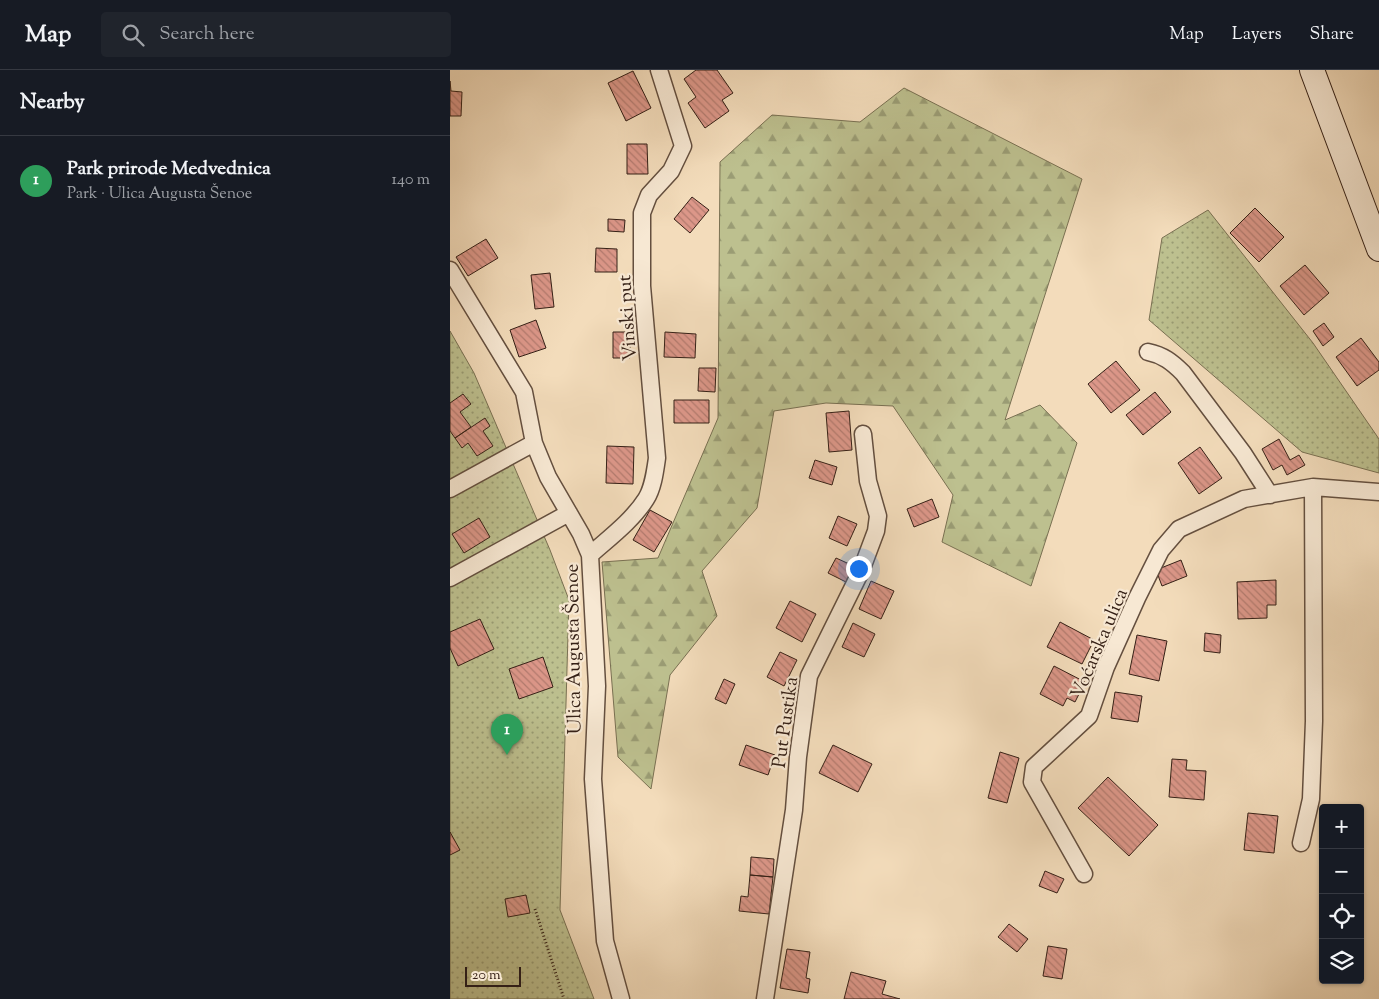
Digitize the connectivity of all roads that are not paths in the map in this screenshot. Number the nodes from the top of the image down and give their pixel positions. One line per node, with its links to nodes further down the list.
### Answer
1 (659, 70): 13 (street, Vinski put)
2 (1312, 70): 3 (main road)
3 (1379, 249)
4 (450, 270): 7 (street, Ulica Augusta Šenoe)
5 (1148, 352): 11 (street)
6 (863, 434): 18 (street, Put Pustika)
7 (534, 443): 9 (street); 12 (street, Ulica Augusta Šenoe)
8 (1313, 487): 10 (street, Voćarska ulica); 11 (street, Voćarska ulica); 15 (street)
9 (450, 489)
10 (1379, 492)
11 (1270, 495): 16 (street, Voćarska ulica)
12 (569, 513): 13 (street, Ulica Augusta Šenoe); 14 (street)
13 (590, 555): 17 (street, Ulica Augusta Šenoe)
14 (450, 578)
15 (1301, 843)
16 (1084, 874)
17 (621, 999)
18 (765, 999)

